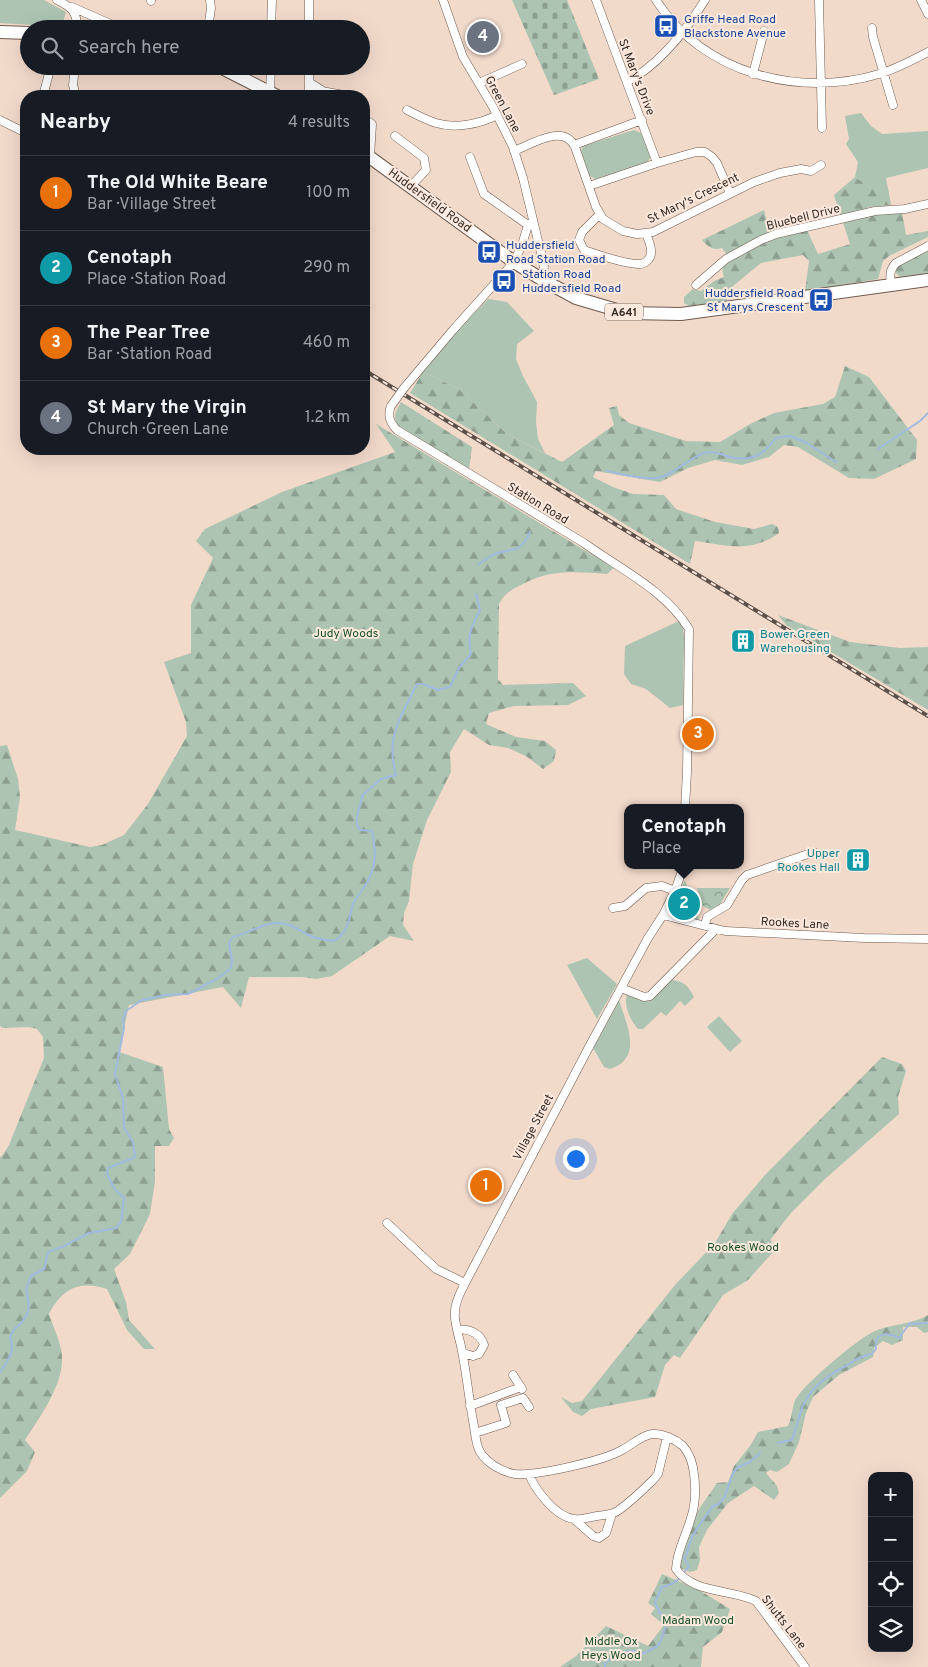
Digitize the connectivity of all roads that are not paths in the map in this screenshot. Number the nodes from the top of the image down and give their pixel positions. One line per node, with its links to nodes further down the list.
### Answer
1 (57, 0): 11 (street)
2 (210, 0): 15 (street)
3 (272, 0): 16 (street)
4 (309, 0): 17 (street)
5 (443, 0): 33 (street, Green Lane)
6 (596, 0): 34 (street, St Mary's Drive)
7 (656, 0): 21 (street)
8 (705, 0): 21 (street)
9 (819, 0): 35 (street)
10 (921, 0): 12 (street)
11 (72, 8): 13 (street); 14 (street)
12 (928, 14)
13 (77, 20)
14 (101, 20)
15 (209, 20)
16 (271, 20)
17 (309, 20)
18 (872, 28): 25 (street)
19 (764, 31): 26 (street)
20 (0, 32): 22 (main road)
21 (682, 32): 26 (street); 34 (street)
22 (20, 33)
23 (928, 52): 25 (street)
24 (522, 64): 33 (street)
25 (882, 73): 35 (street); 42 (street)
26 (753, 74): 35 (street)
27 (49, 75): 36 (street)
28 (74, 75): 37 (street)
29 (236, 75): 38 (main road)
30 (272, 75): 39 (street)
31 (309, 75): 32 (street)
32 (309, 82): 40 (street); 41 (street)
33 (479, 82): 44 (street, Green Lane)
34 (627, 82): 46 (street, St Mary's Drive)
35 (820, 83): 48 (street)
36 (45, 90)
37 (74, 90)
38 (266, 90)
39 (274, 90)
40 (309, 90)
41 (321, 90)
42 (893, 105)
43 (407, 110): 44 (street)
44 (497, 115): 53 (street, Green Lane)
45 (0, 120): 49 (street)
46 (642, 120): 52 (street); 56 (street, St Mary's Drive)
47 (370, 123): 50 (street)
48 (822, 128)
49 (20, 130)
50 (370, 136)
51 (395, 136): 58 (street)
52 (574, 145): 53 (street); 59 (street)
53 (514, 151): 63 (street, Green Lane)
54 (370, 157): 58 (main road, Huddersfield Road / A641)
55 (470, 157): 63 (street)
56 (657, 162): 59 (street); 60 (street)
57 (821, 165): 60 (street, St Mary's Crescent)
58 (411, 186): 66 (main road, Huddersfield Road / A641)
59 (589, 186): 62 (street)
60 (730, 193): 64 (street, St Mary's Crescent)
61 (928, 204): 69 (street, Bluebell Drive)
62 (599, 215): 64 (street, St Mary's Crescent); 64 (street)
63 (531, 223): 66 (street); 67 (street, Green Lane)
64 (646, 233)
65 (928, 246): 70 (street)
66 (514, 262): 67 (main road, Huddersfield Road / A641); 71 (street, Station Road, bridge)
67 (543, 280): 70 (main road, Huddersfield Road / A641)
68 (928, 280): 70 (main road, Huddersfield Road / A641)
69 (696, 285)
70 (891, 285)
71 (685, 804)
72 (814, 852): 77 (street)
73 (683, 869): 74 (street)
74 (675, 890): 75 (street); 76 (street)
75 (613, 908)
76 (663, 915): 77 (street, Rookes Lane); 80 (street, Village Street)
77 (705, 925): 78 (street, Rookes Lane)
78 (716, 929): 79 (street, Rookes Lane); 80 (street)
79 (928, 939)
80 (621, 988): 82 (street, Village Street)
81 (387, 1223): 82 (street)
82 (465, 1283): 83 (street, Village Street)
83 (458, 1330): 84 (street, Village Street); 84 (street)
84 (462, 1353): 86 (street, Village Street)
85 (513, 1375): 86 (street)
86 (470, 1406): 88 (street, Village Street)
87 (529, 1407): 88 (street)
88 (475, 1433): 90 (street, Village Street)
89 (667, 1437): 90 (street, Village Street); 91 (street); 93 (street, Shutts Lane)
90 (529, 1474): 92 (street)
91 (612, 1514): 92 (street); 92 (street)
92 (574, 1519)
93 (805, 1667)

